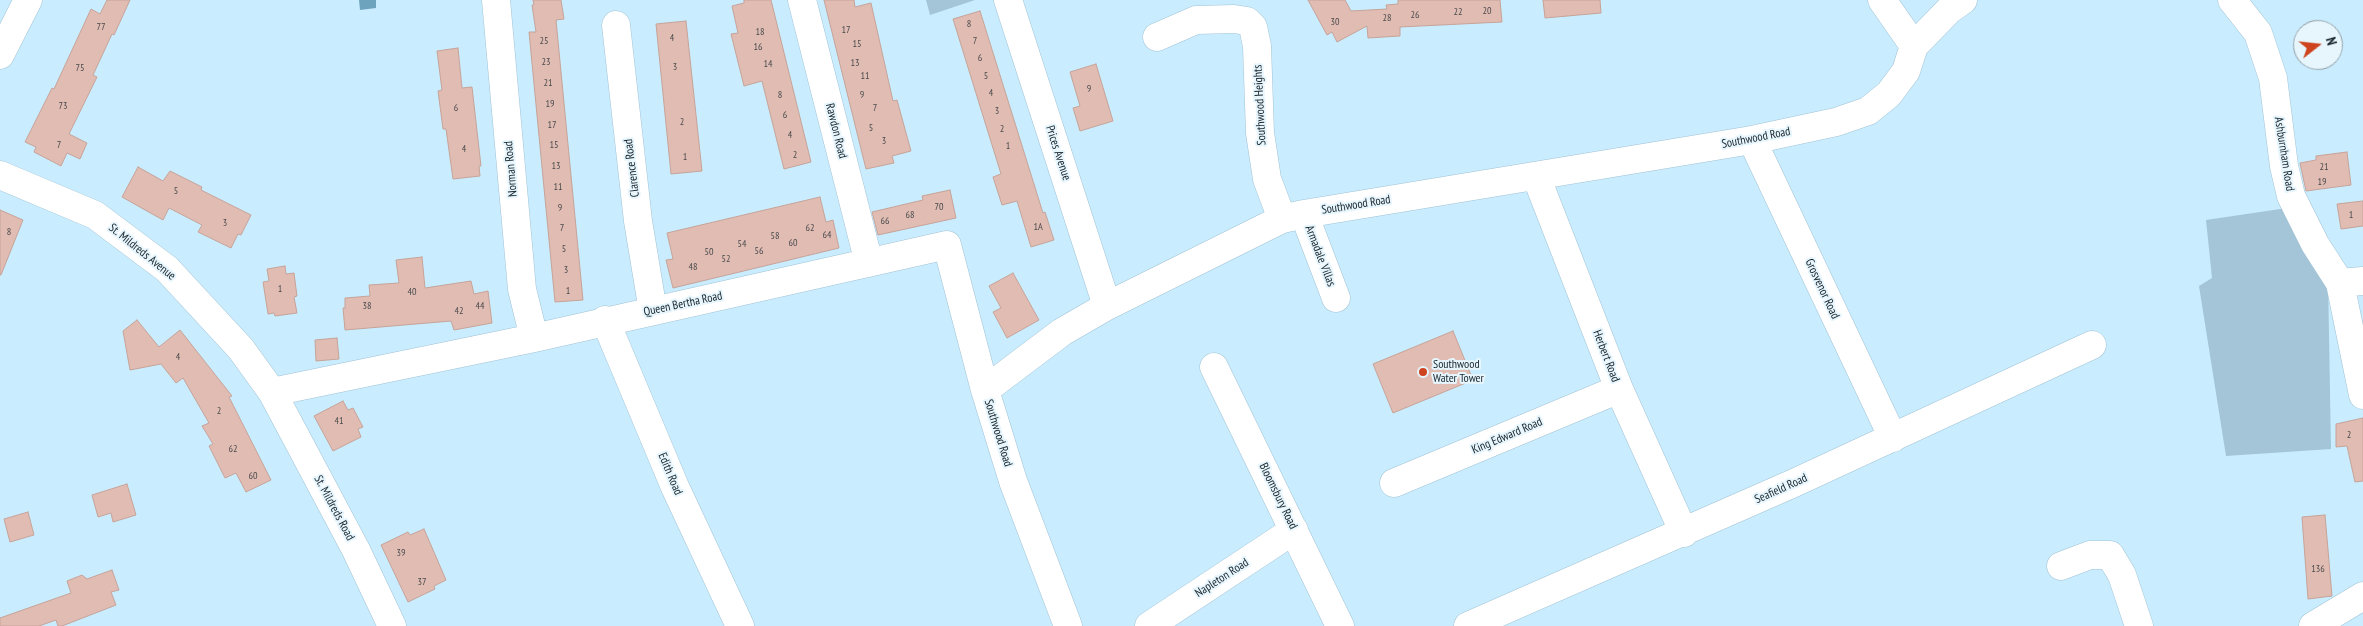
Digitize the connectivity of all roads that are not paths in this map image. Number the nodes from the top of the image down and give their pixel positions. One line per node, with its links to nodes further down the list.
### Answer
1 (28, 0): 13 (street)
2 (496, 0): 24 (street, Norman Road)
3 (802, 0): 18 (street, Rawdon Road)
4 (1008, 0): 21 (street, Prices Avenue)
5 (1882, 0): 12 (street)
6 (1963, 0): 12 (street, Southwood Road)
7 (2232, 0): 19 (street, Ashburnham Road)
8 (1274, 20): 9 (street)
9 (1247, 21): 11 (street); 17 (street, Southwood Heights)
10 (616, 25): 22 (street, Clarence Road)
11 (1157, 37)
12 (1914, 46): 14 (street, Southwood Road)
13 (0, 55)
14 (1752, 140): 16 (street, Southwood Road); 31 (street, Grosvenor Road)
15 (0, 175): 29 (street, St. Mildreds Avenue)
16 (1536, 176): 17 (street, Southwood Road); 27 (street, Herbert Road)
17 (1293, 216): 20 (street, Armadale Villas); 21 (street, Southwood Road)
18 (869, 263): 22 (street, Queen Bertha Road); 28 (street, Queen Bertha Road)
19 (2351, 282): 30 (street, Ashburnham Road)
20 (1336, 298)
21 (1107, 306): 28 (street, Southwood Road)
22 (653, 311): 23 (street, Queen Bertha Road)
23 (605, 320): 24 (street, Queen Bertha Road); 38 (street, Edith Road)
24 (534, 338): 29 (street, Queen Bertha Road)
25 (2092, 345): 31 (street, Seafield Road)
26 (1214, 367): 33 (street, Bloomsbury Road)
27 (1619, 389): 32 (street, King Edward Road); 34 (street, Herbert Road)
28 (984, 390): 39 (street, Southwood Road)
29 (272, 392): 37 (street, St. Mildreds Road)
30 (2363, 395)
31 (1893, 438): 34 (street, Seafield Road)
32 (1394, 483)
33 (1294, 530): 40 (street, Napleton Road); 41 (street, Bloomsbury Road)
34 (1684, 533): 42 (street, Seafield Road)
35 (2061, 566): 43 (street)
36 (2363, 596): 44 (street)
37 (392, 626)
38 (740, 626)
39 (1068, 626)
40 (1149, 626)
41 (1340, 626)
42 (1468, 626)
43 (2139, 626)
44 (2312, 626)

